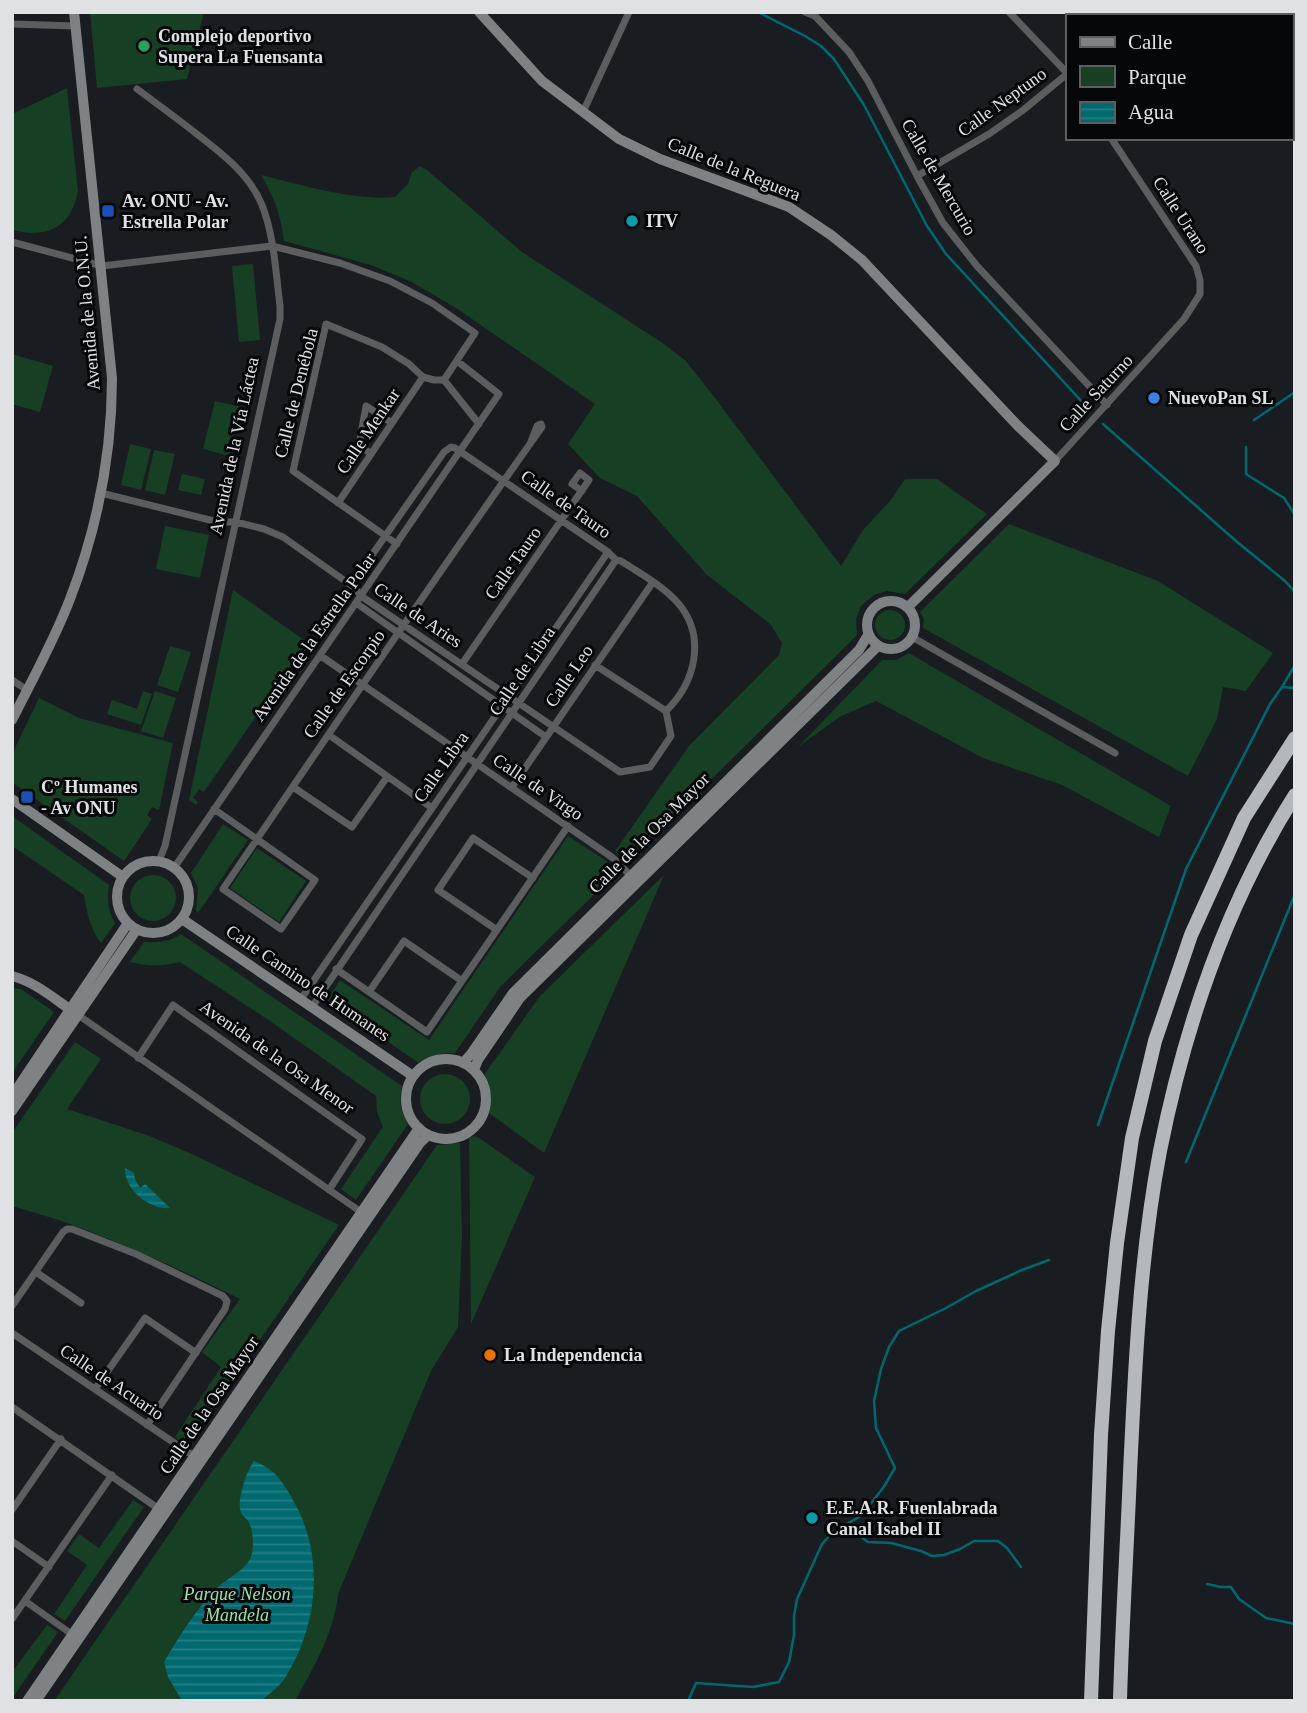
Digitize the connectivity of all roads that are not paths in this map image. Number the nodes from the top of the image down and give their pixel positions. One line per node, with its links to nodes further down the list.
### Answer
1 (74, 12): 7 (street, Avenida de la O.N.U.)
2 (479, 12): 11 (street, Calle de la Reguera)
3 (629, 12): 11 (street)
4 (805, 12): 13 (street, Calle de Mercurio)
5 (1009, 12): 8 (street)
6 (12, 24): 7 (street)
7 (75, 26): 16 (street, Avenida de la O.N.U.)
8 (1066, 72)
9 (1066, 74): 13 (street, Calle Neptuno)
10 (137, 89): 15 (street, Avenida de la Vía Láctea)
11 (583, 112): 27 (street, Calle de la Reguera)
12 (1112, 140): 17 (street, Calle Urano)
13 (917, 176): 21 (street, Calle de Mercurio)
14 (12, 242): 16 (street)
15 (272, 246): 16 (street); 18 (street); 33 (street, Avenida de la Vía Láctea)
16 (102, 266): 30 (street, Avenida de la O.N.U.)
17 (1161, 346): 21 (street, Calle Saturno)
18 (457, 361): 20 (street); 23 (street, Avenida de la Estrella Polar)
19 (423, 376): 20 (street, Calle de Denébola); 22 (street, Calle Menkar); 31 (street, Calle de Denébola)
20 (444, 380): 23 (street)
21 (1107, 405): 27 (street, Calle Saturno)
22 (392, 424): 26 (street, Calle Menkar); 26 (street)
23 (479, 424): 25 (street, Avenida de la Estrella Polar)
24 (530, 444): 28 (street, Calle de Escorpio)
25 (461, 451): 28 (street, Calle de Tauro); 34 (street); 35 (street, Avenida de la Estrella Polar)
26 (371, 454): 31 (street, Calle Menkar)
27 (1055, 461): 41 (street)
28 (504, 481): 32 (street, Calle de Tauro); 42 (street, Calle de Escorpio)
29 (582, 491): 29 (street, Calle Tauro); 32 (street, Calle Tauro)
30 (101, 493): 33 (street, Calle de Aries); 52 (street, Avenida de la O.N.U.)
31 (338, 503): 34 (street, Calle de Denébola)
32 (561, 520): 36 (street, Calle de Tauro); 48 (street, Calle Tauro)
33 (236, 522): 39 (street, Calle de Aries); 75 (street, Avenida de la Vía Láctea)
34 (385, 536): 35 (street, Calle de Denébola); 39 (street)
35 (397, 544): 40 (street, Avenida de la Estrella Polar)
36 (608, 552): 37 (street, Calle de Tauro); 53 (street, Calle Libra)
37 (617, 560): 38 (street, Calle de Tauro); 54 (street, Calle de Libra)
38 (653, 582): 49 (street, Calle Leo); 56 (street)
39 (351, 585): 40 (street, Calle de Aries)
40 (358, 599): 42 (street, Calle de Aries); 43 (street, Calle de Aries); 47 (street, Avenida de la Estrella Polar)
41 (908, 607): 44 (street); 45 (street)
42 (404, 625): 43 (street, Calle de Escorpio); 48 (street, Calle de Aries)
43 (399, 633): 51 (street, Calle de Escorpio); 55 (street, Calle de Aries)
44 (868, 635): 46 (street); 77 (street, Calle de la Osa Mayor)
45 (912, 638): 46 (street); 63 (street)
46 (878, 646): 92 (street, Calle de la Osa Mayor)
47 (321, 656): 51 (street, Calle de Virgo); 72 (street, Avenida de la Estrella Polar)
48 (462, 664): 53 (street, Calle de Aries)
49 (595, 664): 56 (street); 59 (street, Calle Leo)
50 (12, 680): 52 (street)
51 (362, 685): 60 (street, Calle de Escorpio); 64 (street, Calle de Virgo)
52 (27, 690): 58 (street, Avenida de la O.N.U.)
53 (509, 697): 54 (street, Calle de Aries); 55 (street, Calle Libra)
54 (519, 704): 57 (street, Calle de Libra); 59 (street, Calle de Aries)
55 (503, 705): 57 (street, Calle de Aries); 64 (street, Calle Libra)
56 (666, 711): 59 (street, Calle de Aries)
57 (513, 712): 61 (street, Calle de Aries); 65 (street, Calle de Libra)
58 (12, 720)
59 (554, 727): 61 (street, Calle Leo)
60 (329, 735): 66 (street); 67 (street, Calle de Escorpio)
61 (546, 737): 68 (street, Calle Leo)
62 (1295, 738): 119 (highway)
63 (1115, 753)
64 (466, 757): 65 (street, Calle de Virgo); 71 (street, Calle Libra)
65 (477, 764): 68 (street, Calle de Virgo); 83 (street, Calle de Libra)
66 (387, 777): 67 (street); 71 (street)
67 (293, 787): 74 (street, Calle de Escorpio)
68 (512, 787): 73 (street, Calle de Virgo)
69 (1295, 795): 120 (highway)
70 (12, 799): 78 (street)
71 (432, 808): 87 (street, Calle Libra)
72 (214, 809): 74 (street, Calle de Escorpio); 76 (street, Avenida de la Estrella Polar)
73 (568, 827): 77 (street, Calle de Virgo); 79 (street)
74 (256, 840): 74 (street, Calle de Escorpio)
75 (159, 862): 76 (street); 78 (street)
76 (174, 868): 80 (street)
77 (631, 876): 91 (street, Calle de la Osa Mayor)
78 (123, 877): 81 (street)
79 (533, 878): 82 (street); 82 (street)
80 (182, 919): 81 (street); 87 (street, Calle Camino de Humanes)
81 (133, 926): 89 (street)
82 (497, 930): 85 (street)
83 (336, 970): 86 (street); 88 (street, Calle de Libra)
84 (12, 976): 89 (street)
85 (462, 981): 86 (street); 86 (street)
86 (369, 992)
87 (301, 999): 88 (street, Calle Camino de Humanes)
88 (312, 1007): 93 (street, Calle Camino de Humanes)
89 (74, 1013): 90 (street); 94 (street); 95 (street)
90 (138, 1058): 97 (street); 97 (street, Avenida de la Osa Menor)
91 (463, 1063): 92 (street); 93 (street)
92 (474, 1070): 96 (street)
93 (413, 1076): 96 (street)
94 (12, 1096)
95 (12, 1111)
96 (424, 1132): 98 (street, Calle de la Osa Mayor); 118 (street, Calle de la Osa Mayor)
97 (329, 1190): 98 (street)
98 (361, 1212): 108 (street, Calle de la Osa Mayor)
99 (36, 1272): 100 (street); 101 (street); 103 (street)
100 (81, 1303)
101 (12, 1306)
102 (12, 1333): 104 (street, Calle de Acuario)
103 (195, 1353): 104 (street); 106 (street)
104 (94, 1389): 106 (street, Calle de Acuario)
105 (14, 1411): 107 (street)
106 (148, 1424): 108 (street, Calle de Acuario)
107 (61, 1440): 109 (street); 111 (street)
108 (195, 1457): 110 (street, Calle de la Osa Mayor)
109 (112, 1475): 110 (street); 113 (street)
110 (159, 1509): 116 (street, Calle de la Osa Mayor)
111 (12, 1510)
112 (12, 1541): 113 (street)
113 (49, 1567): 114 (street)
114 (25, 1601): 115 (street); 116 (street)
115 (12, 1619)
116 (73, 1635): 117 (street, Calle de la Osa Mayor)
117 (27, 1701)
118 (36, 1701)
119 (1091, 1701)
120 (1120, 1701)

